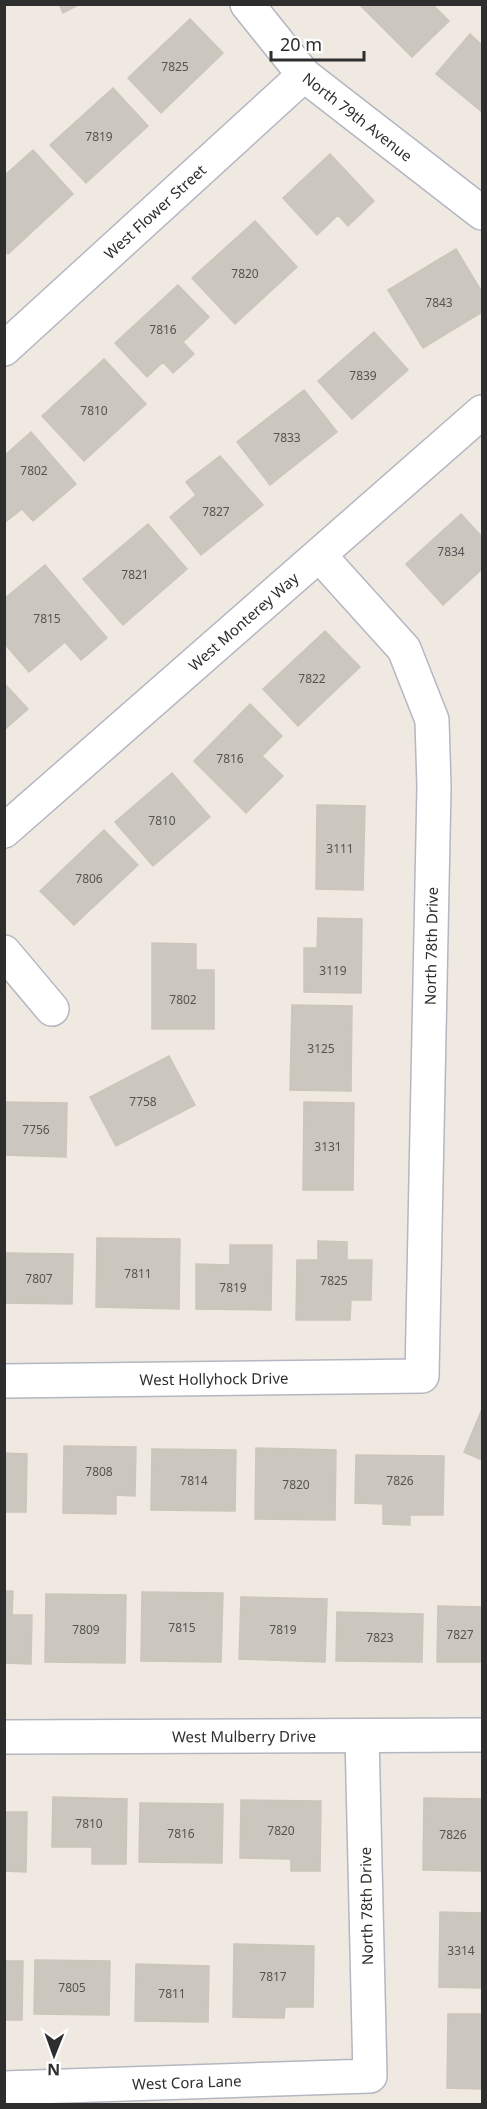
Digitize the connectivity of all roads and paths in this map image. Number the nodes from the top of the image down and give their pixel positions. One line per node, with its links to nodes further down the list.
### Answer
1 (247, 4): 2 (street, North 79th Avenue)
2 (304, 75): 3 (street, North 79th Avenue); 4 (street, West Flower Street)
3 (483, 213)
4 (4, 349)
5 (483, 412): 6 (street, West Monterey Way)
6 (320, 556): 7 (street, West Monterey Way); 10 (street, North 78th Drive)
7 (4, 831)
8 (4, 952): 9 (street)
9 (52, 1009)
10 (422, 1376): 11 (street, West Hollyhock Drive)
11 (4, 1381)
12 (483, 1735): 13 (street, West Mulberry Drive)
13 (362, 1736): 14 (street, West Mulberry Drive); 15 (street, North 78th Drive)
14 (4, 1737)
15 (370, 2076): 16 (street, West Cora Lane)
16 (4, 2088)

